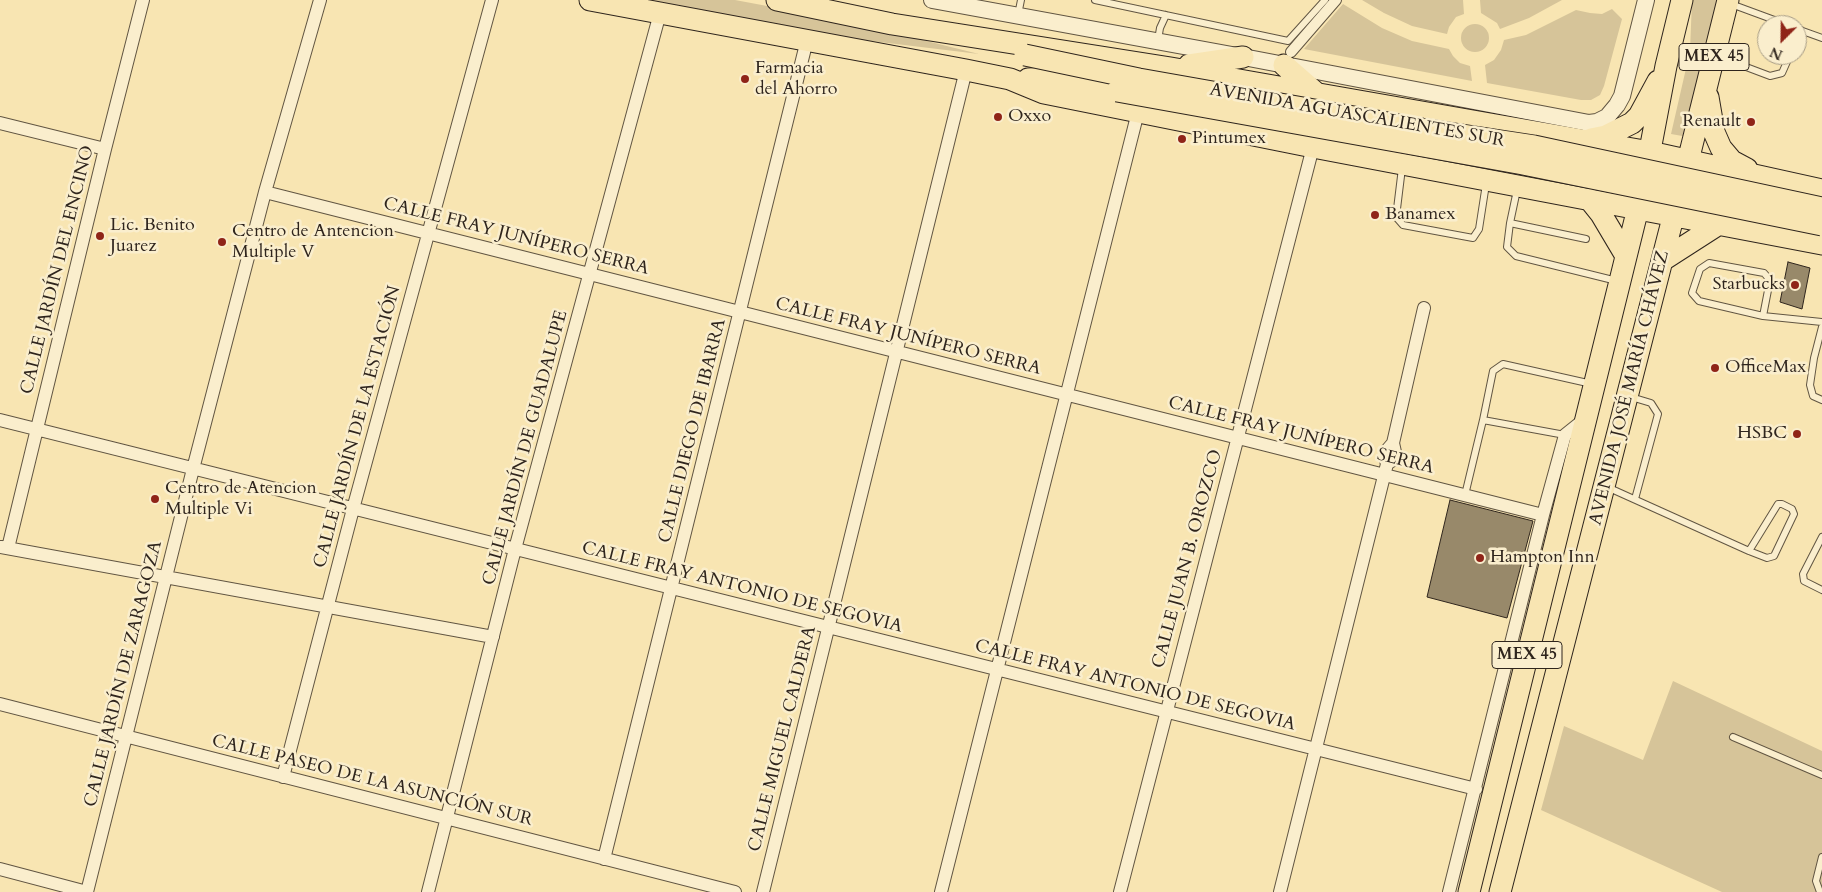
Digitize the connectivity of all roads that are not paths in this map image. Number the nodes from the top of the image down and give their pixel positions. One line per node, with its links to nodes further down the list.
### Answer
1 (143, 0): 40 (street, CALLE JARDÍN DEL ENCINO)
2 (320, 0): 49 (street, CALLE JARDÍN DE ZARAGOZA)
3 (492, 0): 57 (street, CALLE JARDÍN DE LA ESTACIÓN)
4 (590, 0): 15 (main road, AVENIDA AGUASCALIENTES SUR)
5 (777, 0): 19 (main road, AVENIDA AGUASCALIENTES SUR)
6 (932, 0): 14 (street, AVENIDA AGUASCALIENTES SUR)
7 (1021, 0): 18 (lane)
8 (1095, 0): 16 (lane)
9 (1325, 0): 24 (lane)
10 (1336, 0): 27 (street)
11 (1646, 0): 38 (street)
12 (1682, 0): 29 (main road, AVENIDA JOSÉ MARÍA CHÁVEZ / MEX 45)
13 (1728, 1): 17 (lane); 25 (main road, AVENIDA JOSÉ MARÍA CHÁVEZ / MEX 45)
14 (954, 2): 18 (street, AVENIDA AGUASCALIENTES SUR)
15 (660, 13): 22 (main road, AVENIDA AGUASCALIENTES SUR); 62 (street, CALLE JARDÍN DE GUADALUPE)
16 (1166, 15): 23 (lane); 24 (lane)
17 (1763, 15)
18 (1017, 16): 23 (street, AVENIDA AGUASCALIENTES SUR)
19 (892, 24): 30 (main road, AVENIDA AGUASCALIENTES SUR); 51 (main road, AVENIDA AGUASCALIENTES SUR, bridge)
20 (1807, 32): 21 (lane)
21 (1822, 38)
22 (807, 40): 31 (main road, AVENIDA AGUASCALIENTES SUR); 65 (street, CALLE DIEGO DE IBARRA)
23 (1158, 41): 26 (street, AVENIDA AGUASCALIENTES SUR)
24 (1288, 41): 27 (lane)
25 (1715, 54): 28 (lane); 33 (main road, AVENIDA JOSÉ MARÍA CHÁVEZ / MEX 45)
26 (1243, 57): 27 (street, AVENIDA AGUASCALIENTES SUR); 30 (main road)
27 (1288, 58): 34 (main road); 38 (street, AVENIDA AGUASCALIENTES SUR)
28 (1786, 65)
29 (1666, 66): 38 (main road); 41 (main road, AVENIDA JOSÉ MARÍA CHÁVEZ / MEX 45)
30 (1171, 68): 34 (main road, AVENIDA AGUASCALIENTES SUR)
31 (966, 70): 32 (main road, AVENIDA AGUASCALIENTES SUR); 69 (street, CALLE MIGUEL CALDERA)
32 (1010, 79): 35 (main road, AVENIDA AGUASCALIENTES SUR); 56 (main road, AVENIDA AGUASCALIENTES SUR, bridge)
33 (1706, 89): 42 (main road, AVENIDA JOSÉ MARÍA CHÁVEZ / MEX 45); 45 (main road)
34 (1316, 93): 36 (main road, AVENIDA AGUASCALIENTES SUR)
35 (1138, 112): 39 (main road, AVENIDA AGUASCALIENTES SUR); 71 (street)
36 (1482, 122): 38 (main road, AVENIDA AGUASCALIENTES SUR); 44 (main road)
37 (0, 123): 40 (street)
38 (1577, 130): 41 (main road, AVENIDA AGUASCALIENTES SUR)
39 (1312, 147): 43 (main road, AVENIDA AGUASCALIENTES SUR); 79 (street, CALLE JUAN B. OROZCO)
40 (105, 150): 77 (street, CALLE JARDÍN DEL ENCINO)
41 (1650, 152): 42 (main road, AVENIDA AGUASCALIENTES SUR); 52 (main road, AVENIDA JOSÉ MARÍA CHÁVEZ / MEX 45)
42 (1688, 160): 45 (main road, AVENIDA AGUASCALIENTES SUR); 53 (main road, AVENIDA JOSÉ MARÍA CHÁVEZ / MEX 45)
43 (1402, 164): 44 (main road, AVENIDA AGUASCALIENTES SUR); 46 (lane)
44 (1444, 172): 46 (main road, AVENIDA AGUASCALIENTES SUR)
45 (1758, 176): 48 (main road, AVENIDA AGUASCALIENTES SUR)
46 (1487, 180): 47 (main road, AVENIDA AGUASCALIENTES SUR)
47 (1518, 186): 50 (main road, AVENIDA AGUASCALIENTES SUR); 54 (lane)
48 (1822, 190)
49 (265, 192): 57 (street, CALLE FRAY JUNÍPERO SERRA); 80 (street, CALLE JARDÍN DE ZARAGOZA)
50 (1589, 199): 52 (main road, AVENIDA AGUASCALIENTES SUR); 60 (main road)
51 (1822, 208)
52 (1638, 209): 53 (main road, AVENIDA AGUASCALIENTES SUR); 60 (main road, AVENIDA JOSÉ MARÍA CHÁVEZ / MEX 45)
53 (1674, 216): 55 (main road, AVENIDA AGUASCALIENTES SUR); 61 (main road, AVENIDA JOSÉ MARÍA CHÁVEZ / MEX 45)
54 (1510, 223): 58 (lane); 63 (lane)
55 (1719, 224): 59 (main road, AVENIDA AGUASCALIENTES SUR); 61 (main road)
56 (1822, 225)
57 (428, 233): 62 (street, CALLE FRAY JUNÍPERO SERRA); 85 (street, CALLE JARDÍN DE LA ESTACIÓN)
58 (1586, 239)
59 (1822, 244)
60 (1626, 256): 63 (main road, AVENIDA JOSÉ MARÍA CHÁVEZ / MEX 45)
61 (1663, 260): 72 (main road, AVENIDA JOSÉ MARÍA CHÁVEZ / MEX 45)
62 (591, 275): 65 (street, CALLE FRAY JUNÍPERO SERRA); 89 (street, CALLE JARDÍN DE GUADALUPE)
63 (1621, 282): 70 (main road, AVENIDA JOSÉ MARÍA CHÁVEZ / MEX 45)
64 (1424, 308): 81 (street)
65 (740, 312): 69 (street, CALLE FRAY JUNÍPERO SERRA); 92 (street, CALLE DIEGO DE IBARRA)
66 (1764, 316): 66 (lane); 67 (lane)
67 (1822, 322)
68 (1822, 327): 73 (lane)
69 (897, 352): 71 (street, CALLE FRAY JUNÍPERO SERRA); 95 (street, CALLE MIGUEL CALDERA)
70 (1594, 385): 74 (main road, AVENIDA JOSÉ MARÍA CHÁVEZ / MEX 45); 76 (lane)
71 (1067, 395): 79 (street, CALLE FRAY JUNÍPERO SERRA); 97 (street)
72 (1628, 396): 82 (main road, AVENIDA JOSÉ MARÍA CHÁVEZ / MEX 45); 84 (lane)
73 (1822, 400)
74 (1585, 419): 78 (street, AVENIDA JOSÉ MARÍA CHÁVEZ); 118 (main road, AVENIDA JOSÉ MARÍA CHÁVEZ / MEX 45)
75 (0, 420): 77 (street, CALLE FRAY ANTONIO DE SEGOVIA)
76 (1483, 420): 78 (lane); 83 (lane)
77 (37, 430): 80 (street, CALLE FRAY ANTONIO DE SEGOVIA); 88 (street, CALLE JARDÍN DEL ENCINO)
78 (1565, 435): 86 (street)
79 (1237, 438): 81 (street, CALLE FRAY JUNÍPERO SERRA); 99 (street, CALLE JUAN B. OROZCO)
80 (193, 469): 85 (street, CALLE FRAY ANTONIO DE SEGOVIA); 91 (street, CALLE JARDÍN DE ZARAGOZA)
81 (1386, 470): 83 (street, CALLE FRAY JUNÍPERO SERRA); 102 (street)
82 (1605, 486): 84 (lane); 119 (main road, AVENIDA JOSÉ MARÍA CHÁVEZ / MEX 45)
83 (1465, 496): 86 (street, CALLE FRAY JUNÍPERO SERRA)
84 (1635, 499): 90 (lane)
85 (353, 508): 89 (street, CALLE FRAY ANTONIO DE SEGOVIA); 94 (street, CALLE JARDÍN DE LA ESTACIÓN)
86 (1543, 515): 105 (street)
87 (1822, 537): 93 (lane)
88 (4, 547): 91 (street)
89 (516, 549): 92 (street, CALLE FRAY ANTONIO DE SEGOVIA); 96 (street, CALLE JARDÍN DE GUADALUPE)
90 (1749, 551): 90 (lane)
91 (167, 578): 94 (street); 100 (street, CALLE JARDÍN DE ZARAGOZA)
92 (672, 588): 95 (street, CALLE FRAY ANTONIO DE SEGOVIA); 108 (street, CALLE DIEGO DE IBARRA)
93 (1822, 590)
94 (328, 607): 96 (street); 104 (street, CALLE JARDÍN DE LA ESTACIÓN)
95 (828, 627): 97 (street, CALLE FRAY ANTONIO DE SEGOVIA); 113 (street, CALLE MIGUEL CALDERA)
96 (493, 637): 106 (street, CALLE JARDÍN DE GUADALUPE)
97 (998, 669): 99 (street, CALLE FRAY ANTONIO DE SEGOVIA); 114 (street)
98 (0, 704): 100 (street, CALLE PASEO DE LA ASUNCIÓN SUR)
99 (1166, 712): 102 (street, CALLE FRAY ANTONIO DE SEGOVIA); 115 (street, CALLE JUAN B. OROZCO)
100 (127, 737): 104 (street, CALLE PASEO DE LA ASUNCIÓN SUR); 110 (street, CALLE JARDÍN DE ZARAGOZA)
101 (1733, 737): 103 (lane)
102 (1316, 749): 105 (street, CALLE FRAY ANTONIO DE SEGOVIA); 116 (street)
103 (1822, 775)
104 (283, 777): 106 (street, CALLE PASEO DE LA ASUNCIÓN SUR)
105 (1476, 789): 117 (street)
106 (446, 818): 108 (street, CALLE PASEO DE LA ASUNCIÓN SUR); 111 (street, CALLE JARDÍN DE GUADALUPE)
107 (1822, 857): 120 (lane)
108 (604, 859): 112 (street, CALLE PASEO DE LA ASUNCIÓN SUR)
109 (0, 870): 110 (street)
110 (87, 892)
111 (428, 892)
112 (735, 892)
113 (762, 892)
114 (942, 892)
115 (1120, 892)
116 (1280, 892)
117 (1449, 892)
118 (1469, 892)
119 (1500, 892)
120 (1820, 892)

